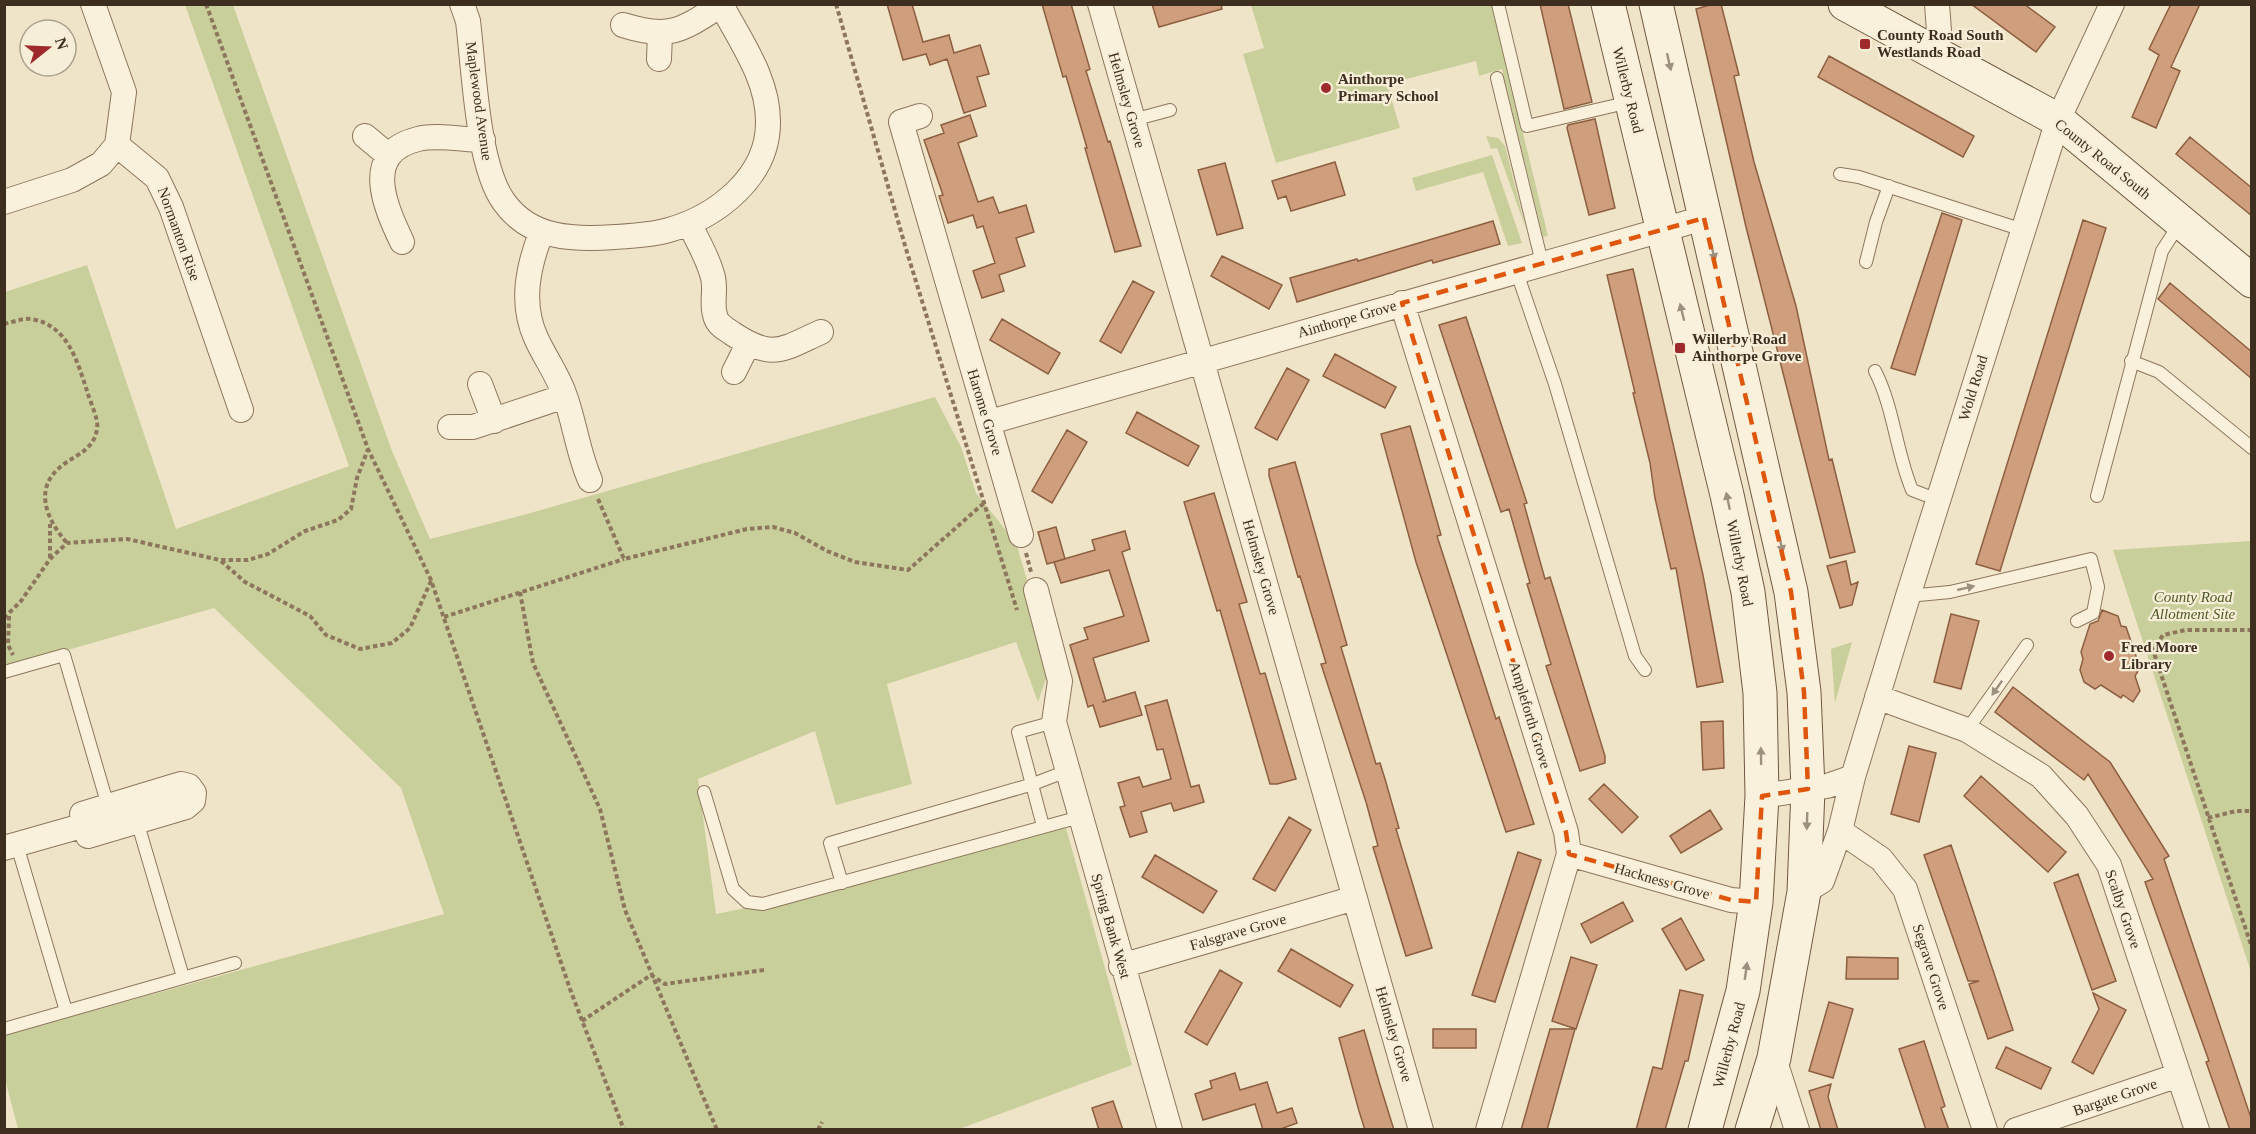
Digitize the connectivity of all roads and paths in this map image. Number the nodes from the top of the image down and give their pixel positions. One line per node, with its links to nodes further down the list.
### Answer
1 (93, 4): 25 (street)
2 (206, 4): 56 (path)
3 (462, 4): 24 (street, Maplewood Avenue)
4 (836, 4): 60 (path)
5 (1100, 4): 21 (street, Helmsley Grove)
6 (1498, 4): 18 (lane)
7 (1608, 4): 18 (street, Willerby Road)
8 (1656, 4): 30 (street, one-way to 30)
9 (1845, 4): 15 (street, County Road South)
10 (1937, 4): 15 (street)
11 (2112, 4): 22 (street, Wold Road)
12 (721, 5): 14 (street); 32 (street, Maplewood Avenue)
13 (623, 25): 14 (street)
14 (660, 34): 16 (street)
15 (1931, 51): 22 (street, County Road South)
16 (659, 59)
17 (1497, 78): 38 (lane)
18 (1631, 102): 33 (street, Willerby Road)
19 (1170, 110): 21 (lane)
20 (920, 116): 53 (street, Harome Grove)
21 (1133, 120): 45 (street, Helmsley Grove)
22 (2058, 120): 31 (street, County Road South); 34 (street, Wold Road)
23 (365, 136): 26 (street)
24 (483, 140): 26 (street); 35 (street, Maplewood Avenue)
25 (117, 145): 29 (street); 51 (street, Normanton Rise)
26 (389, 156): 36 (street)
27 (1840, 174): 28 (lane)
28 (1889, 186): 34 (lane); 37 (lane)
29 (4, 202)
30 (1704, 218): 33 (street, Ainthorpe Grove); 88 (street, one-way to 88)
31 (2181, 222): 40 (street, County Road South); 46 (lane)
32 (689, 223): 35 (street, Maplewood Avenue); 44 (street)
33 (1662, 229): 38 (street, Ainthorpe Grove); 90 (street, Willerby Road, one-way to 33)
34 (2023, 230): 59 (street, Wold Road)
35 (542, 231): 50 (street)
36 (402, 242)
37 (1866, 262)
38 (1542, 263): 39 (street, Ainthorpe Grove)
39 (1516, 270): 41 (street, Ainthorpe Grove); 80 (lane)
40 (2252, 281)
41 (1401, 303): 45 (street, Ainthorpe Grove); 100 (street, Ampleforth Grove)
42 (4, 324): 61 (path)
43 (821, 332): 44 (street)
44 (748, 344): 48 (street)
45 (1202, 360): 53 (street, Ainthorpe Grove); 103 (street, Helmsley Grove)
46 (2131, 361): 55 (lane); 58 (lane)
47 (1875, 371): 59 (lane)
48 (734, 372)
49 (480, 384): 52 (street)
50 (565, 396): 52 (street); 57 (street)
51 (241, 410)
52 (494, 421): 54 (street)
53 (990, 422): 62 (street, Harome Grove)
54 (450, 427)
55 (2252, 448)
56 (368, 449): 66 (path); 67 (path)
57 (590, 480): 64 (path)
58 (2097, 496)
59 (1938, 500): 70 (street, Wold Road)
60 (984, 504): 64 (path); 71 (path)
61 (50, 523): 63 (path); 65 (path)
62 (1021, 535): 68 (path)
63 (67, 543): 65 (path); 66 (path)
64 (624, 559): 69 (path)
65 (50, 560): 72 (path)
66 (220, 560): 67 (path)
67 (431, 580): 73 (path)
68 (1036, 590): 83 (street)
69 (520, 592): 73 (path); 109 (path)
70 (1908, 596): 75 (lane, one-way to 75); 82 (street, Wold Road)
71 (1018, 614)
72 (9, 615): 74 (path); 77 (path)
73 (444, 617): 112 (path)
74 (4, 618)
75 (2077, 621)
76 (2252, 630): 94 (path)
77 (6, 645): 79 (path)
78 (2027, 645): 84 (lane, one-way to 84)
79 (19, 668): 81 (lane); 91 (lane)
80 (1645, 670)
81 (4, 672)
82 (1878, 697): 84 (street, Scalby Grove); 86 (street, Wold Road)
83 (1054, 722): 85 (street, Spring Bank West); 87 (lane)
84 (1967, 730): 115 (street, Scalby Grove)
85 (1067, 771): 87 (lane); 93 (street, Spring Bank West)
86 (1853, 777): 88 (street); 98 (street, Wold Road)
87 (1033, 784): 97 (lane); 101 (lane)
88 (1808, 789): 90 (street); 102 (street, one-way to 102)
89 (704, 792): 101 (lane)
90 (1762, 796): 104 (street, Willerby Road)
91 (108, 806): 95 (street); 96 (street)
92 (2252, 811): 94 (path)
93 (1080, 817): 97 (lane); 107 (street, Spring Bank West)
94 (2208, 818): 105 (path)
95 (137, 821): 96 (street); 110 (lane)
96 (86, 825): 99 (street)
97 (1043, 826): 101 (lane)
98 (1840, 831): 102 (street, Wold Road); 126 (street, Segrave Grove)
99 (11, 846): 111 (lane)
100 (1569, 854): 104 (street, Hackness Grove); 122 (street, Ampleforth Grove)
101 (842, 883)
102 (1804, 892): 114 (street)
103 (1355, 898): 107 (street, Falsgrave Grove); 121 (street, Helmsley Grove)
104 (1756, 902): 123 (street, Willerby Road, one-way to 104)
105 (2252, 948)
106 (236, 963): 110 (lane)
107 (1121, 966): 120 (street, Spring Bank West)
108 (764, 970): 109 (path)
109 (651, 975): 112 (path); 118 (path)
110 (183, 977): 111 (lane)
111 (66, 1011): 113 (lane)
112 (582, 1021): 117 (path)
113 (4, 1029)
114 (1774, 1058): 124 (street); 125 (street)
115 (2179, 1075): 127 (street, Bargate Grove); 128 (street, Scalby Grove)
116 (822, 1122): 119 (path)
117 (624, 1130)
118 (717, 1130)
119 (818, 1130)
120 (1170, 1130)
121 (1421, 1130)
122 (1488, 1130)
123 (1705, 1130)
124 (1752, 1130)
125 (1797, 1130)
126 (1985, 1130)
127 (2016, 1130)
128 (2197, 1130)

